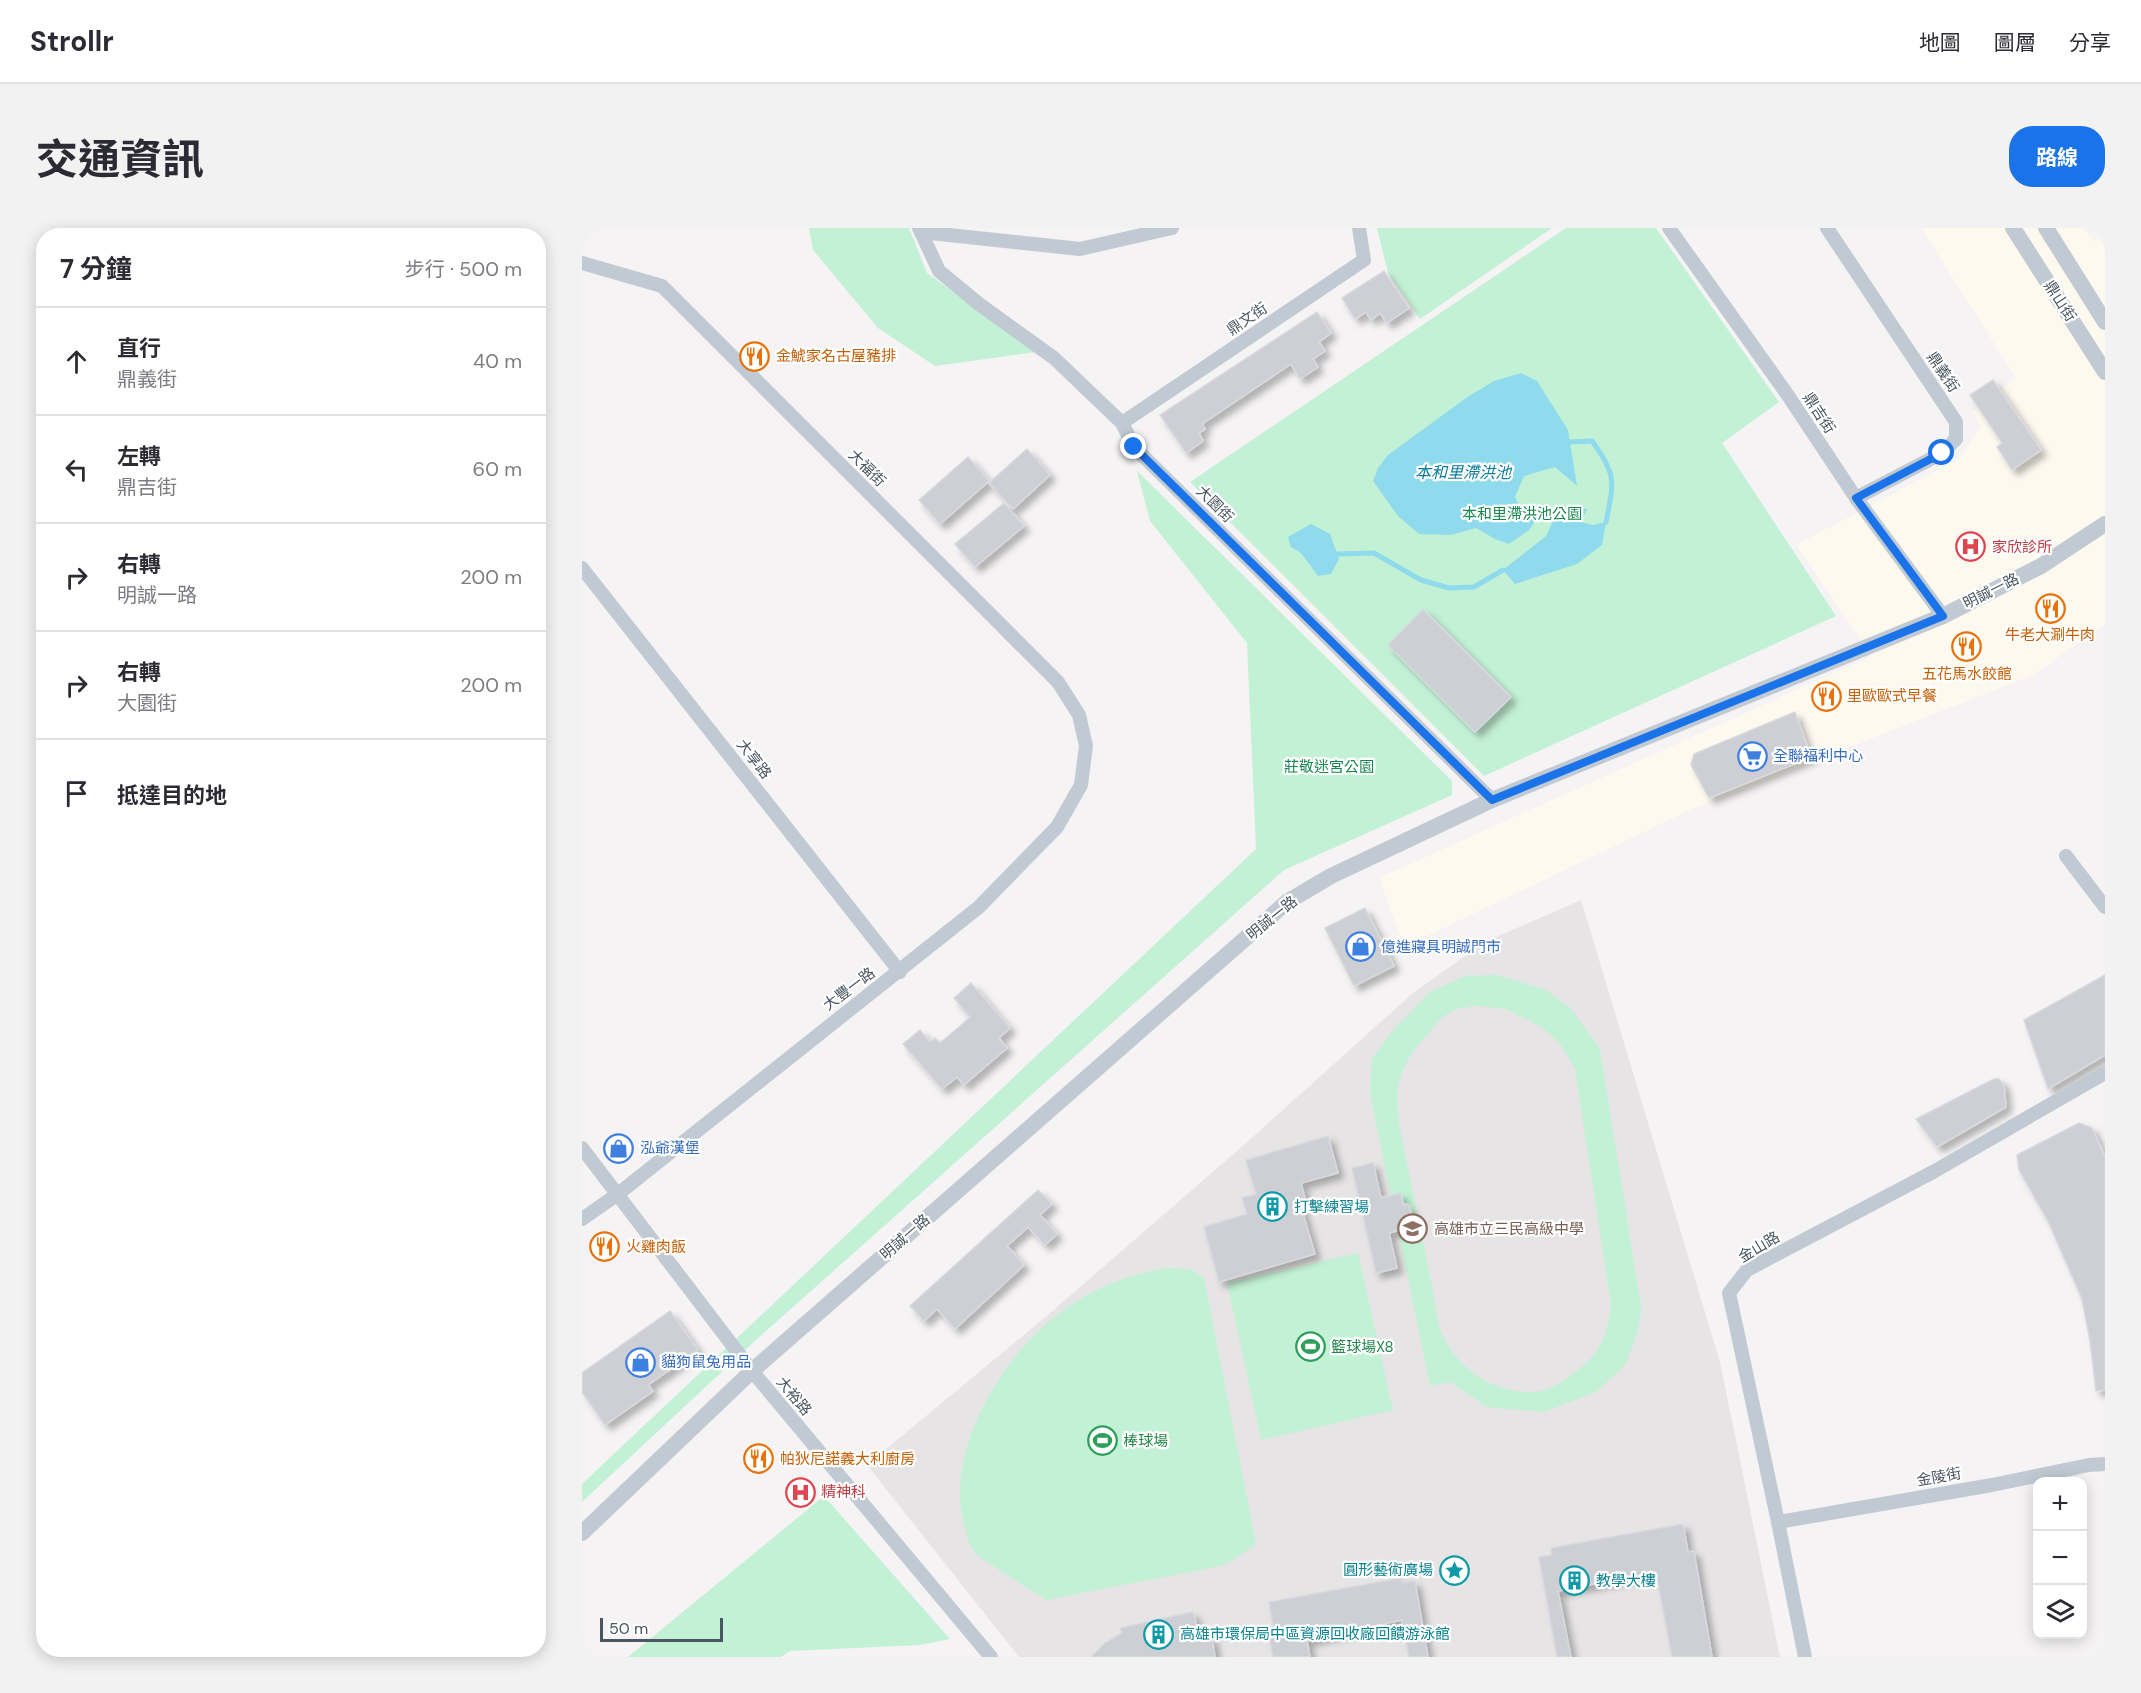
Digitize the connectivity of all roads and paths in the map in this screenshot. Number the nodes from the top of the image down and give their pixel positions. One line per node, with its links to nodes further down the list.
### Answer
1 (1172, 228): 7 (street)
2 (1359, 228): 11 (street, 鼎文街)
3 (1669, 228): 12 (street, 鼎吉街)
4 (1827, 228): 12 (street, 鼎義街)
5 (2046, 228): 9 (street, 鼎山街)
6 (2016, 229): 10 (street, 鼎山街)
7 (920, 230): 11 (street, 大園街)
8 (582, 263): 16 (street, 大福街)
9 (2105, 322)
10 (2105, 372)
11 (1122, 423): 17 (street, 大園街)
12 (1856, 498): 15 (street, 鼎吉街)
13 (2105, 524): 15 (street, 明誠一路)
14 (582, 568): 20 (street, 大享路)
15 (1943, 616): 17 (street, 明誠一路)
16 (1086, 746): 20 (street, 大豐一路)
17 (1492, 800): 25 (street, 明誠一路)
18 (2066, 856): 19 (street)
19 (2105, 907)
20 (900, 972): 23 (street, 大豐一路)
21 (2105, 1073): 27 (street, 金山路)
22 (582, 1148): 23 (street, 大裕路)
23 (618, 1194): 24 (street, 大豐一路); 25 (street, 大裕路)
24 (582, 1219)
25 (752, 1371): 28 (street, 明誠一路); 29 (street, 大裕路)
26 (2105, 1464): 27 (street, 金陵街)
27 (1778, 1522): 30 (street, 金山路)
28 (582, 1533)
29 (991, 1657)
30 (1805, 1657)

